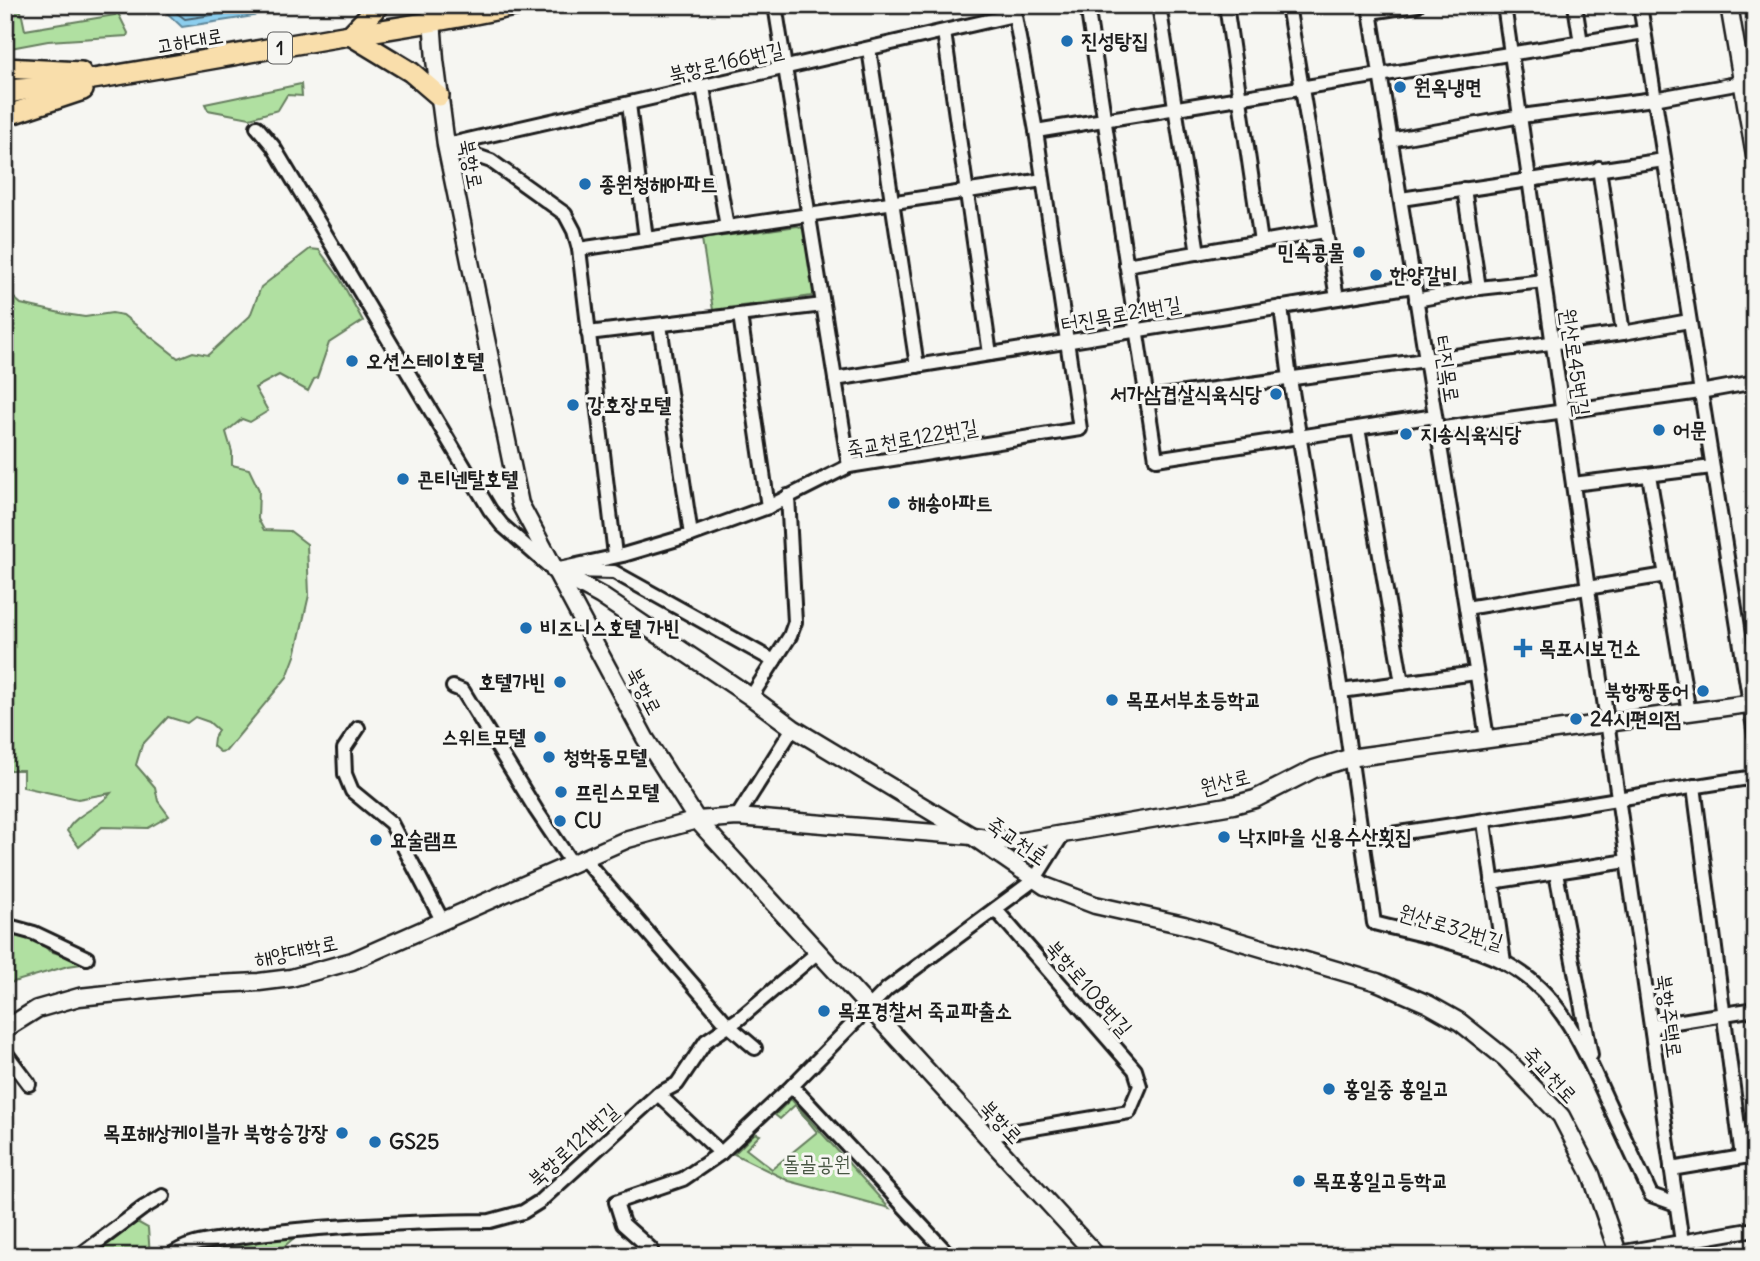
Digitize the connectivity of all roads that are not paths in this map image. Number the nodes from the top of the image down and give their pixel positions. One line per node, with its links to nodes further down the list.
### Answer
1 (379, 5): 18 (main road)
2 (775, 5): 23 (street)
3 (1087, 5): 37 (street)
4 (1158, 5): 34 (street)
5 (1226, 5): 31 (street)
6 (1288, 5): 28 (street)
7 (1417, 5): 13 (street)
8 (1504, 5): 21 (street, 원산로45번길)
9 (1575, 5): 19 (street)
10 (1640, 5): 17 (street)
11 (1729, 5): 26 (street)
12 (507, 6): 15 (main road, 고하대로 / 1)
13 (1370, 9): 25 (street, 터진목로)
14 (1013, 10): 16 (street, 북항로166번길); 39 (street)
15 (432, 14): 18 (main road, 고하대로 / 1); 30 (street, 북항로)
16 (944, 32): 20 (street, 북항로166번길); 48 (street)
17 (1644, 32): 19 (street); 32 (street)
18 (350, 35): 24 (main road, 고하대로 / 1); 30 (main road)
19 (1581, 43): 21 (street)
20 (869, 49): 23 (street, 북항로166번길); 50 (street)
21 (1512, 54): 25 (street); 36 (street, 원산로45번길)
22 (5, 68): 24 (main road)
23 (785, 68): 27 (street, 북항로166번길); 51 (street)
24 (127, 75): 29 (main road, 고하대로 / 1); 35 (main road)
25 (1380, 75): 28 (street); 40 (street, 터진목로)
26 (1741, 83): 32 (street); 42 (street)
27 (703, 87): 33 (street, 북항로166번길); 52 (street)
28 (1302, 88): 31 (street); 53 (street)
29 (5, 92)
30 (439, 96): 41 (street, 북항로)
31 (1240, 98): 34 (street); 55 (street)
32 (1654, 99): 36 (street); 43 (street)
33 (629, 104): 41 (street, 북항로166번길); 54 (street)
34 (1175, 108): 37 (street); 57 (street)
35 (5, 116)
36 (1521, 116): 40 (street); 46 (street, 원산로45번길)
37 (1105, 120): 39 (street); 58 (street)
38 (257, 127): 94 (street)
39 (1036, 131): 45 (street)
40 (1390, 140): 49 (street, 터진목로)
41 (446, 145): 56 (street); 94 (street, 북항로)
42 (1755, 156)
43 (1664, 160): 44 (street); 67 (street)
44 (1600, 168): 46 (street); 71 (street)
45 (1043, 180): 48 (street); 73 (street)
46 (1530, 182): 47 (street); 59 (street, 원산로45번길)
47 (1464, 189): 49 (street); 61 (street)
48 (967, 192): 50 (street); 74 (street)
49 (1401, 199): 60 (street, 터진목로)
50 (892, 203): 51 (street); 76 (street)
51 (809, 215): 52 (street); 64 (street)
52 (727, 228): 54 (street)
53 (1325, 231): 55 (street); 62 (street)
54 (646, 239): 56 (street)
55 (1261, 242): 57 (street)
56 (579, 249): 70 (street)
57 (1198, 253): 58 (street)
58 (1126, 265): 69 (street)
59 (1544, 281): 61 (street); 72 (street, 원산로45번길)
60 (1413, 286): 62 (street, 터진목로21번길); 63 (street, 터진목로)
61 (1479, 288): 63 (street)
62 (1336, 298): 65 (street, 터진목로21번길)
63 (1416, 300): 75 (street, 터진목로)
64 (824, 305): 66 (street); 77 (street)
65 (1281, 307): 69 (street, 터진목로21번길); 78 (street, 원산로32번길)
66 (740, 315): 68 (street); 91 (street)
67 (1689, 321): 71 (street); 80 (street)
68 (660, 325): 70 (street); 92 (street)
69 (1137, 330): 73 (street, 터진목로21번길); 81 (street)
70 (588, 333): 93 (street)
71 (1623, 333): 72 (street)
72 (1553, 342): 75 (street); 82 (street, 원산로45번길)
73 (1066, 343): 74 (street, 터진목로21번길); 86 (street, 죽교천로122번길)
74 (990, 354): 76 (street, 터진목로21번길)
75 (1426, 360): 78 (street); 83 (street, 터진목로)
76 (917, 366): 77 (street, 터진목로21번길)
77 (835, 379): 86 (street)
78 (1290, 379): 81 (street); 85 (street, 원산로32번길)
79 (1755, 382): 80 (street)
80 (1700, 392): 82 (street); 87 (street)
81 (1148, 398): 85 (street)
82 (1563, 411): 83 (street); 89 (street, 원산로45번길)
83 (1436, 423): 84 (street); 97 (street, 터진목로)
84 (1358, 428): 85 (street); 100 (street)
85 (1299, 437): 102 (street, 원산로32번길)
86 (849, 466): 90 (street, 죽교천로122번길)
87 (1712, 467): 88 (street); 104 (street)
88 (1649, 475): 89 (street); 95 (street)
89 (1573, 484): 96 (street, 원산로45번길)
90 (788, 496): 91 (street, 죽교천로122번길); 98 (street)
91 (768, 507): 92 (street, 죽교천로122번길)
92 (691, 535): 93 (street, 죽교천로122번길)
93 (615, 555): 94 (street, 죽교천로122번길)
94 (554, 570): 98 (street); 103 (street, 죽교천로); 116 (street, 북항로)
95 (1666, 575): 96 (street); 105 (street)
96 (1588, 587): 97 (street); 106 (street, 원산로45번길)
97 (1466, 608): 99 (street, 터진목로)
98 (774, 661): 103 (street)
99 (1476, 673): 100 (street); 110 (street, 터진목로)
100 (1402, 683): 102 (street)
101 (453, 687): 121 (street)
102 (1341, 691): 111 (street, 원산로32번길)
103 (751, 697): 108 (street, 죽교천로)
104 (1752, 703): 105 (street, 원산로); 109 (street)
105 (1689, 713): 106 (street, 원산로)
106 (1607, 724): 110 (street, 원산로); 114 (street, 북항주택로)
107 (358, 728): 127 (street)
108 (793, 728): 115 (street); 119 (street, 죽교천로)
109 (1755, 736)
110 (1487, 738): 111 (street, 원산로)
111 (1349, 758): 118 (street, 원산로); 120 (street, 원산로32번길)
112 (1755, 777): 113 (street)
113 (1694, 786): 114 (street); 134 (street)
114 (1618, 797): 117 (street); 122 (street, 북항주택로)
115 (737, 817): 116 (street, 원산로); 119 (street, 원산로)
116 (697, 820): 121 (street, 해양대학로); 129 (street, 북항로)
117 (1484, 822): 120 (street); 125 (street)
118 (1063, 834): 119 (street, 원산로); 124 (street)
119 (972, 836): 124 (street, 죽교천로)
120 (1361, 838): 131 (street, 원산로32번길)
121 (577, 860): 127 (street, 해양대학로); 135 (street)
122 (1627, 861): 123 (street); 136 (street, 북항주택로)
123 (1556, 873): 125 (street); 140 (street)
124 (1034, 880): 126 (street); 154 (street, 죽교천로)
125 (1492, 881): 131 (street)
126 (996, 910): 132 (street); 144 (street, 북항로108번길)
127 (442, 920): 137 (street, 해양대학로)
128 (5, 925): 130 (street)
129 (818, 952): 132 (street, 북항로); 135 (street, 북항로121번길)
130 (87, 958)
131 (1504, 962): 140 (street, 원산로32번길)
132 (869, 1007): 142 (street); 144 (street, 북항로)
133 (1755, 1009): 134 (street)
134 (1724, 1014): 136 (street); 146 (street)
135 (729, 1026): 138 (street); 143 (street, 북항로121번길)
136 (1651, 1026): 147 (street, 북항주택로)
137 (5, 1029)
138 (755, 1048)
139 (5, 1052): 141 (street)
140 (1593, 1066): 149 (street, 원산로32번길)
141 (30, 1084)
142 (792, 1086): 145 (street); 157 (street)
143 (658, 1094): 145 (street); 156 (street, 북항로121번길)
144 (986, 1136): 153 (street, 북항로)
145 (721, 1153): 152 (street)
146 (1748, 1156): 147 (street)
147 (1671, 1169): 149 (street, 북항주택로)
148 (163, 1196): 155 (street)
149 (1676, 1204): 151 (street, 북항주택로)
150 (1755, 1229): 151 (street)
151 (1681, 1241): 154 (street); 158 (street, 북항주택로)
152 (651, 1249)
153 (1090, 1253)
154 (1619, 1254)
155 (79, 1256)
156 (170, 1256)
157 (950, 1256)
158 (1684, 1256)

